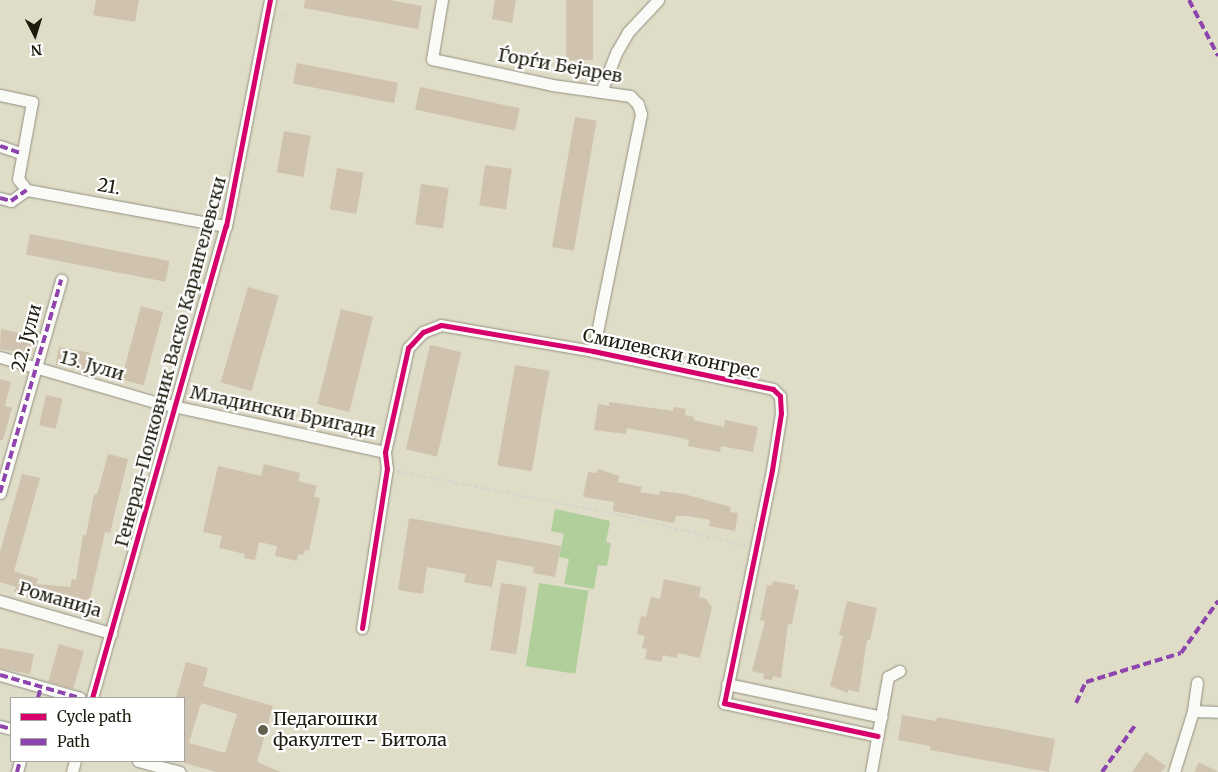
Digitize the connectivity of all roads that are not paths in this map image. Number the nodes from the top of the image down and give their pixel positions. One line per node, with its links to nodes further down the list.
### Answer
1 (270, 0): 10 (street, Генерал-Полковник Васко Карангелевски)
2 (442, 0): 4 (street, Ѓорѓи Бејарев)
3 (658, 0): 4 (street)
4 (601, 92): 12 (street, Ѓорѓи Бејарев)
5 (0, 95): 7 (street)
6 (0, 146): 7 (street)
7 (20, 153): 8 (street)
8 (27, 190): 9 (street); 10 (street, 21.)
9 (0, 198)
10 (226, 226): 15 (street, Генерал-Полковник Васко Карангелевски)
11 (61, 280): 14 (street, 22. Јули)
12 (593, 351): 16 (street, Смилевски конгрес); 25 (street, Смилевски конгрес)
13 (0, 357): 14 (street, 13. Јули)
14 (37, 368): 15 (street, 13. Јули); 17 (street, 22. Јули)
15 (174, 406): 16 (street, Младински Бригади); 21 (street, Генерал-Полковник Васко Карангелевски)
16 (385, 452): 20 (street, Смилевски конгрес)
17 (2, 479): 18 (street, 22. Јули)
18 (0, 493)
19 (0, 601): 21 (street, Романија)
20 (362, 628)
21 (111, 633): 28 (street, Генерал-Полковник Васко Карангелевски)
22 (899, 672): 31 (street)
23 (0, 675): 26 (street)
24 (1197, 682): 29 (street)
25 (727, 684): 31 (street); 32 (street, Смилевски конгрес)
26 (40, 692): 27 (street)
27 (73, 697)
28 (92, 697)
29 (1193, 710): 30 (street); 36 (street)
30 (1218, 712)
31 (882, 717): 32 (street)
32 (878, 736): 35 (street)
33 (142, 762): 34 (street)
34 (180, 772)
35 (871, 772)
36 (1174, 772)

